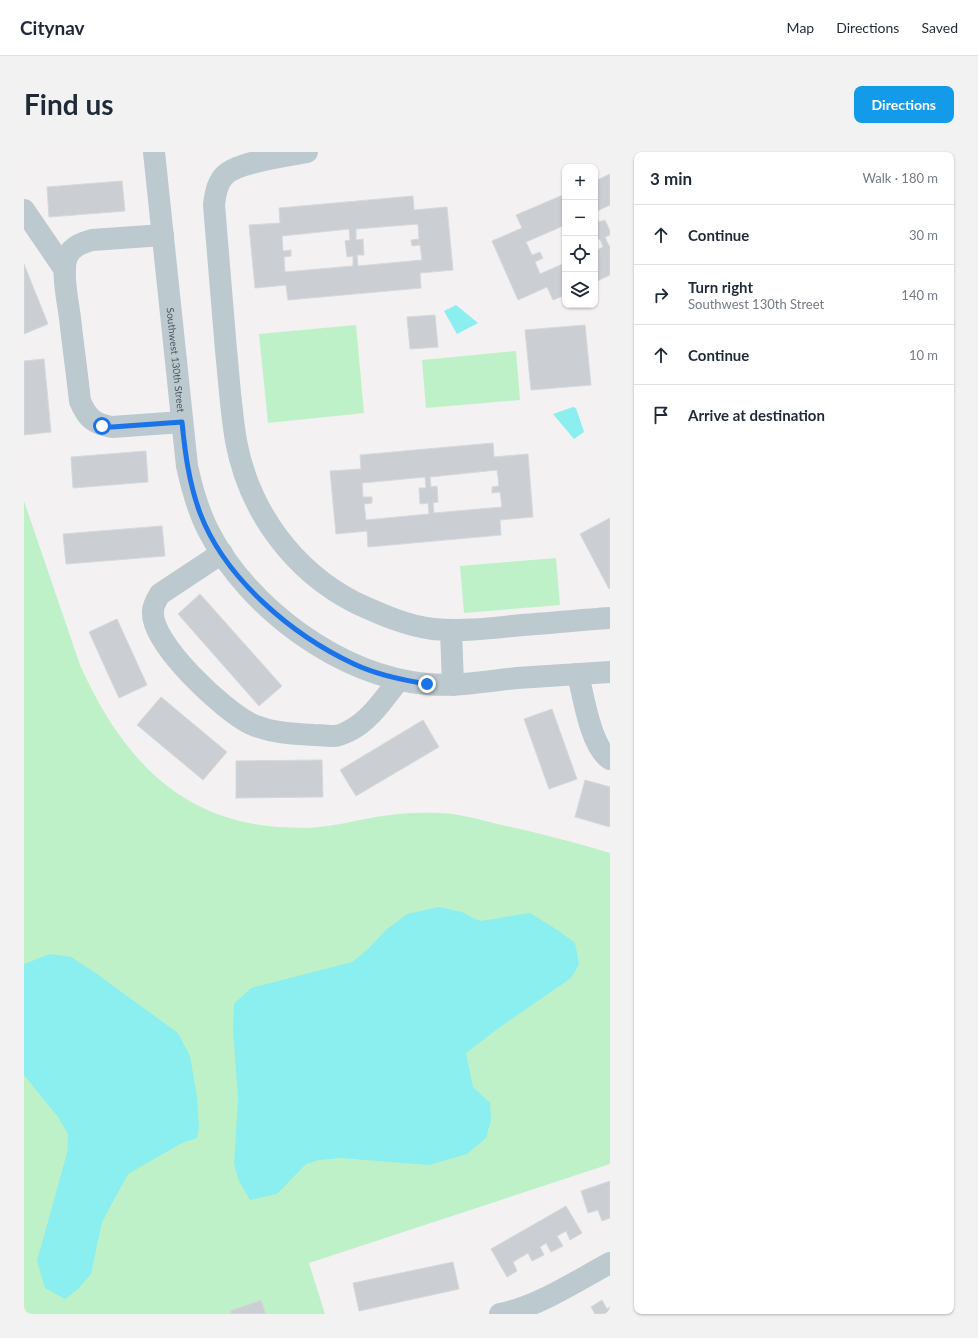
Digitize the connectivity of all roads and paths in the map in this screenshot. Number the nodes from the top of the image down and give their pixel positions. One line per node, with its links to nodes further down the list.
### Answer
1 (154, 152): 4 (street, Southwest 130th Street)
2 (306, 152): 9 (street)
3 (24, 210): 5 (street)
4 (163, 234): 5 (street); 6 (street, Southwest 130th Street)
5 (65, 270): 6 (street)
6 (182, 422): 7 (street, Southwest 130th Street)
7 (222, 553): 12 (street, Southwest 130th Street); 12 (street)
8 (610, 618): 9 (street)
9 (451, 630): 13 (street)
10 (610, 672): 11 (street, Southwest 130th Street)
11 (578, 674): 13 (street, Southwest 130th Street); 14 (street)
12 (399, 680): 13 (street, Southwest 130th Street)
13 (453, 685)
14 (610, 759)
15 (610, 1263): 16 (street)
16 (500, 1314)

